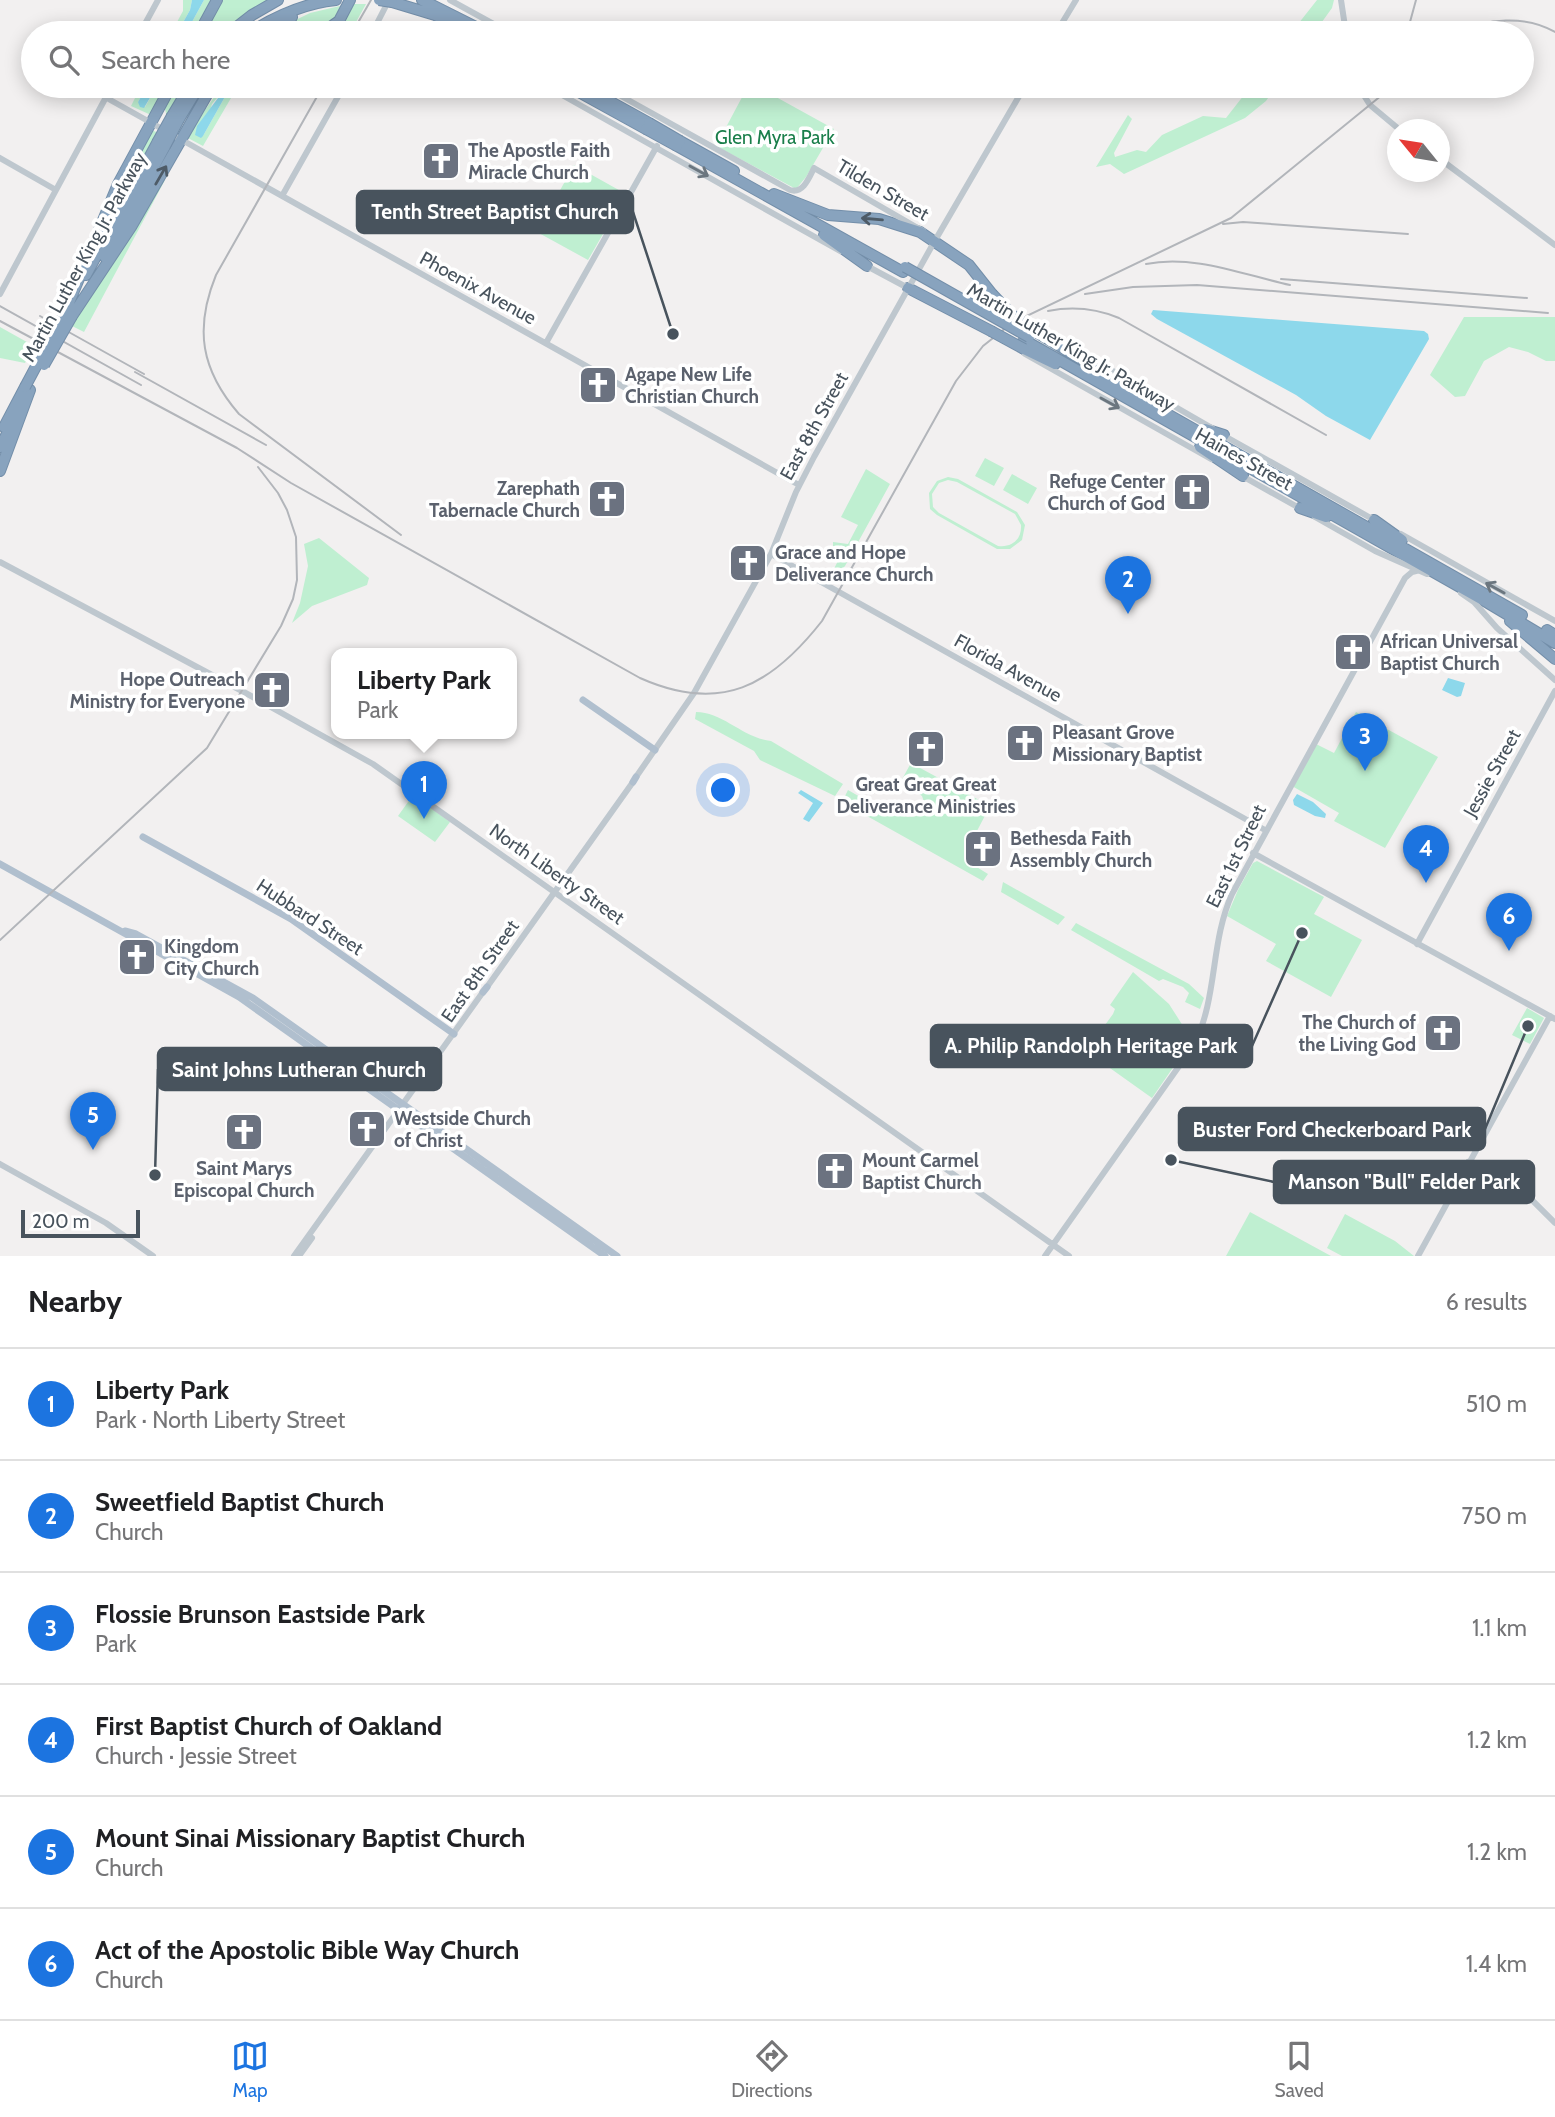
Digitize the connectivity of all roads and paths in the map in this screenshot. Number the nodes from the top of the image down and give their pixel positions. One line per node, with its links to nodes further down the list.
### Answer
1 (158, 0): 12 (street)
2 (278, 0): 14 (highway)
3 (338, 0): 15 (highway); 16 (highway)
4 (350, 0): 17 (highway)
5 (379, 0): 11 (highway, bridge)
6 (422, 0): 20 (highway)
7 (450, 0): 21 (street)
8 (1076, 0): 22 (street)
9 (1341, 0): 23 (street)
10 (217, 1): 13 (highway)
11 (390, 1): 18 (street); 19 (highway)
12 (147, 21)
13 (206, 21)
14 (244, 21)
15 (271, 21)
16 (286, 21)
17 (339, 21)
18 (379, 21)
19 (448, 21)
20 (464, 21)
21 (488, 21)
22 (1063, 21)
23 (1344, 21)
24 (104, 98): 49 (street)
25 (107, 98): 41 (street, Phoenix Avenue)
26 (185, 98): 38 (highway, Martin Luther King Jr. Parkway)
27 (190, 98): 38 (highway, Martin Luther King Jr. Parkway)
28 (205, 98): 39 (highway)
29 (209, 98): 39 (highway)
30 (337, 98): 51 (street)
31 (567, 98): 46 (street)
32 (592, 98): 43 (highway, Martin Luther King Jr. Parkway)
33 (602, 98): 43 (highway, Martin Luther King Jr. Parkway)
34 (625, 98): 42 (street)
35 (1019, 98): 53 (street, East 8th Street)
36 (1366, 98): 40 (street)
37 (163, 100): 39 (highway); 41 (highway)
38 (176, 118): 59 (highway, Martin Luther King Jr. Parkway, bridge)
39 (193, 118): 44 (highway)
40 (1387, 119)
41 (151, 123): 44 (street, Phoenix Avenue); 59 (highway)
42 (670, 123): 46 (street); 53 (street, Tilden Street)
43 (647, 126): 45 (highway, Martin Luther King Jr. Parkway, bridge)
44 (181, 140): 51 (street, Phoenix Avenue); 59 (highway, one-way to 44)
45 (678, 144): 50 (highway, Martin Luther King Jr. Parkway); 52 (highway, Martin Luther King Jr. Parkway)
46 (656, 148): 55 (street, one-way to 55); 61 (street)
47 (0, 158): 49 (street)
48 (1450, 166): 54 (street)
49 (56, 190): 58 (street)
50 (774, 194): 53 (highway, one-way to 50); 56 (highway, Martin Luther King Jr. Parkway)
51 (282, 196): 61 (street, Phoenix Avenue)
52 (796, 214): 55 (highway); 56 (highway, Martin Luther King Jr. Parkway)
53 (935, 240): 57 (street, East 8th Street); 60 (highway, bridge)
54 (1555, 245)
55 (867, 265): 57 (street)
56 (904, 270): 60 (highway, Martin Luther King Jr. Parkway, bridge)
57 (908, 288): 60 (highway, bridge); 71 (street, East 8th Street)
58 (0, 294)
59 (69, 313): 62 (highway, Martin Luther King Jr. Parkway, bridge)
60 (1029, 339): 63 (highway, Martin Luther King Jr. Parkway); 64 (highway, Martin Luther King Jr. Parkway)
61 (546, 343): 71 (street, Phoenix Avenue)
62 (28, 389): 65 (highway); 66 (highway, Martin Luther King Jr. Parkway); 68 (highway, Martin Luther King Jr. Parkway); 69 (highway)
63 (1154, 414): 70 (highway); 74 (highway, Martin Luther King Jr. Parkway)
64 (1169, 414): 67 (highway); 78 (highway, Martin Luther King Jr. Parkway)
65 (0, 429)
66 (0, 435)
67 (1224, 435): 70 (street, Haines Street, one-way to 70); 73 (street, Haines Street)
68 (0, 447)
69 (0, 471)
70 (1243, 476): 72 (street, Haines Street)
71 (799, 485): 76 (street, East 8th Street)
72 (1300, 509): 74 (highway); 75 (street, Haines Street)
73 (1374, 520): 78 (highway); 82 (street, Haines Street, one-way to 73)
74 (1365, 533): 81 (highway, Martin Luther King Jr. Parkway)
75 (1375, 551): 79 (street, Haines Street); 80 (street)
76 (771, 554): 89 (street, East 8th Street); 90 (street, Florida Avenue)
77 (0, 562): 94 (street, North Liberty Street)
78 (1430, 562): 83 (highway, Martin Luther King Jr. Parkway)
79 (1421, 570): 80 (street); 86 (street, Haines Street)
80 (1405, 578): 90 (street, East 1st Street)
81 (1488, 603): 84 (highway, Martin Luther King Jr. Parkway); 85 (highway)
82 (1555, 621)
83 (1552, 634)
84 (1555, 643)
85 (1555, 659)
86 (1555, 680)
87 (1555, 691): 95 (street, Jessie Street)
88 (583, 700): 89 (main road)
89 (655, 750): 94 (street, East 8th Street)
90 (1265, 830): 92 (street, East 1st Street)
91 (143, 836): 97 (main road, Hubbard Street)
92 (1253, 853): 95 (street); 103 (street, East 1st Street)
93 (0, 864): 98 (main road)
94 (555, 892): 97 (street, East 8th Street); 103 (street, North Liberty Street)
95 (1417, 944): 96 (street)
96 (1552, 1018): 99 (street)
97 (454, 1034): 98 (street, East 8th Street)
98 (402, 1108): 101 (street, East 8th Street); 107 (main road); 108 (main road)
99 (1468, 1163): 102 (street); 111 (street)
100 (0, 1164): 104 (street)
101 (349, 1181): 105 (street); 106 (street)
102 (1555, 1223)
103 (1053, 1244): 109 (street, East 1st Street); 110 (street, North Liberty Street)
104 (153, 1256)
105 (294, 1256)
106 (299, 1256)
107 (605, 1256)
108 (617, 1256)
109 (1045, 1256)
110 (1069, 1256)
111 (1418, 1256)

